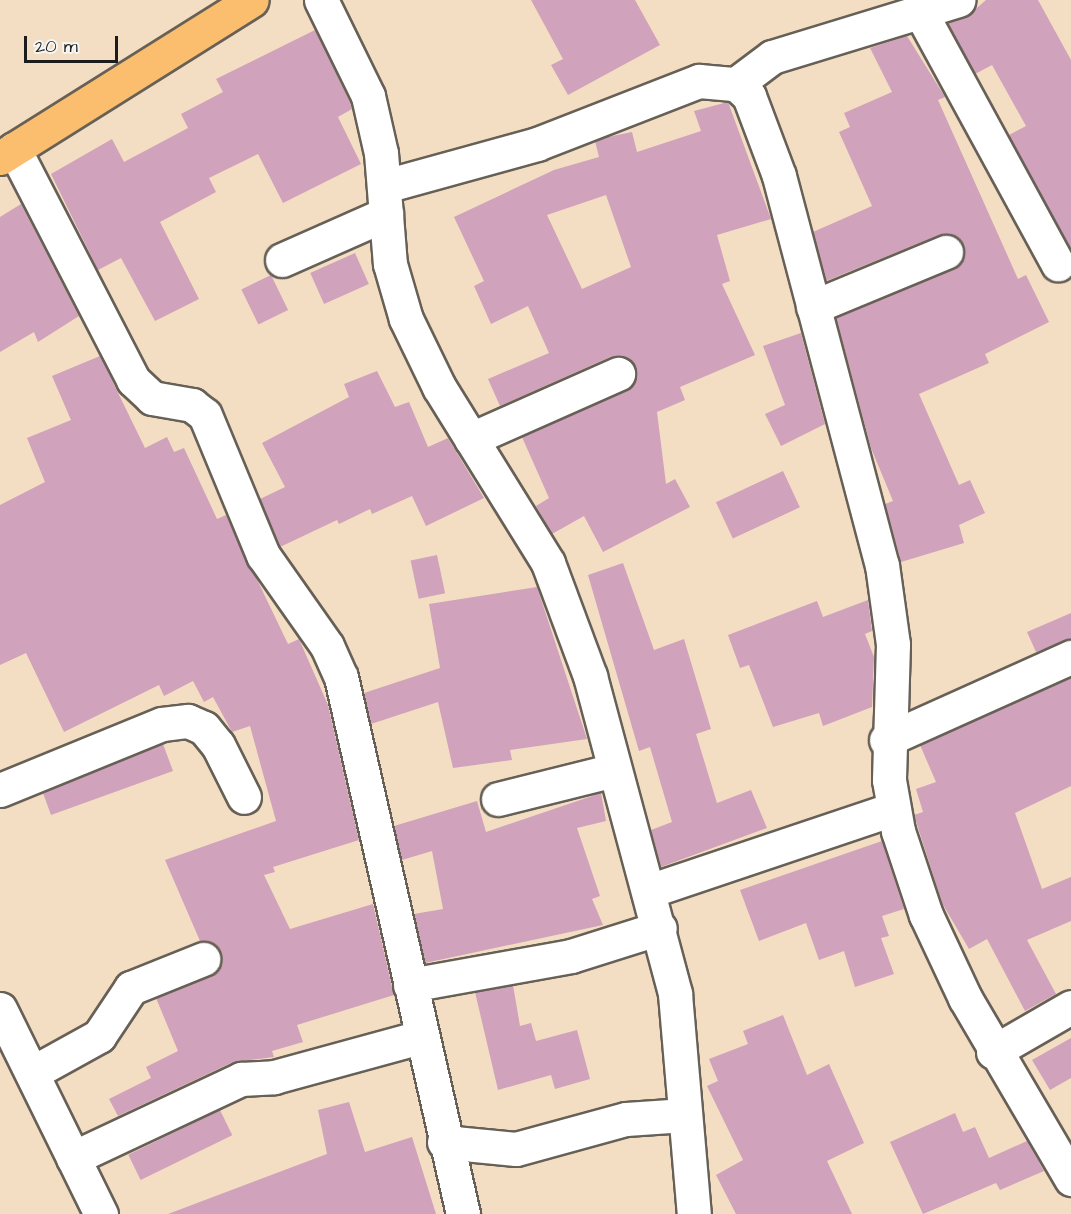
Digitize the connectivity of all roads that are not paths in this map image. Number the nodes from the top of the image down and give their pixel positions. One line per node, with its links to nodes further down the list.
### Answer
1 (252, 0): 6 (main road)
2 (321, 0): 7 (street)
3 (959, 0): 4 (street)
4 (922, 15): 5 (street); 10 (street)
5 (736, 84): 7 (street); 11 (street)
6 (7, 153): 24 (street)
7 (386, 200): 9 (street); 13 (street)
8 (946, 252): 11 (street)
9 (282, 260)
10 (1058, 264)
11 (813, 307): 15 (street)
12 (618, 374): 13 (street)
13 (471, 439): 16 (street)
14 (1071, 657): 15 (street)
15 (886, 740): 20 (street)
16 (614, 770): 19 (street); 21 (street)
17 (0, 790): 18 (street)
18 (244, 797)
19 (498, 799)
20 (892, 809): 21 (street); 28 (street)
21 (649, 891): 22 (street)
22 (660, 928): 24 (street); 30 (street)
23 (203, 959): 29 (street)
24 (410, 985): 27 (street)
25 (1071, 1007): 28 (street)
26 (0, 1009): 29 (street)
27 (420, 1037): 31 (street); 32 (street)
28 (993, 1052): 33 (street)
29 (32, 1074): 32 (street)
30 (685, 1115): 31 (street); 36 (street)
31 (444, 1142): 35 (street)
32 (74, 1158): 34 (street)
33 (1071, 1179)
34 (101, 1214)
35 (463, 1214)
36 (694, 1214)

